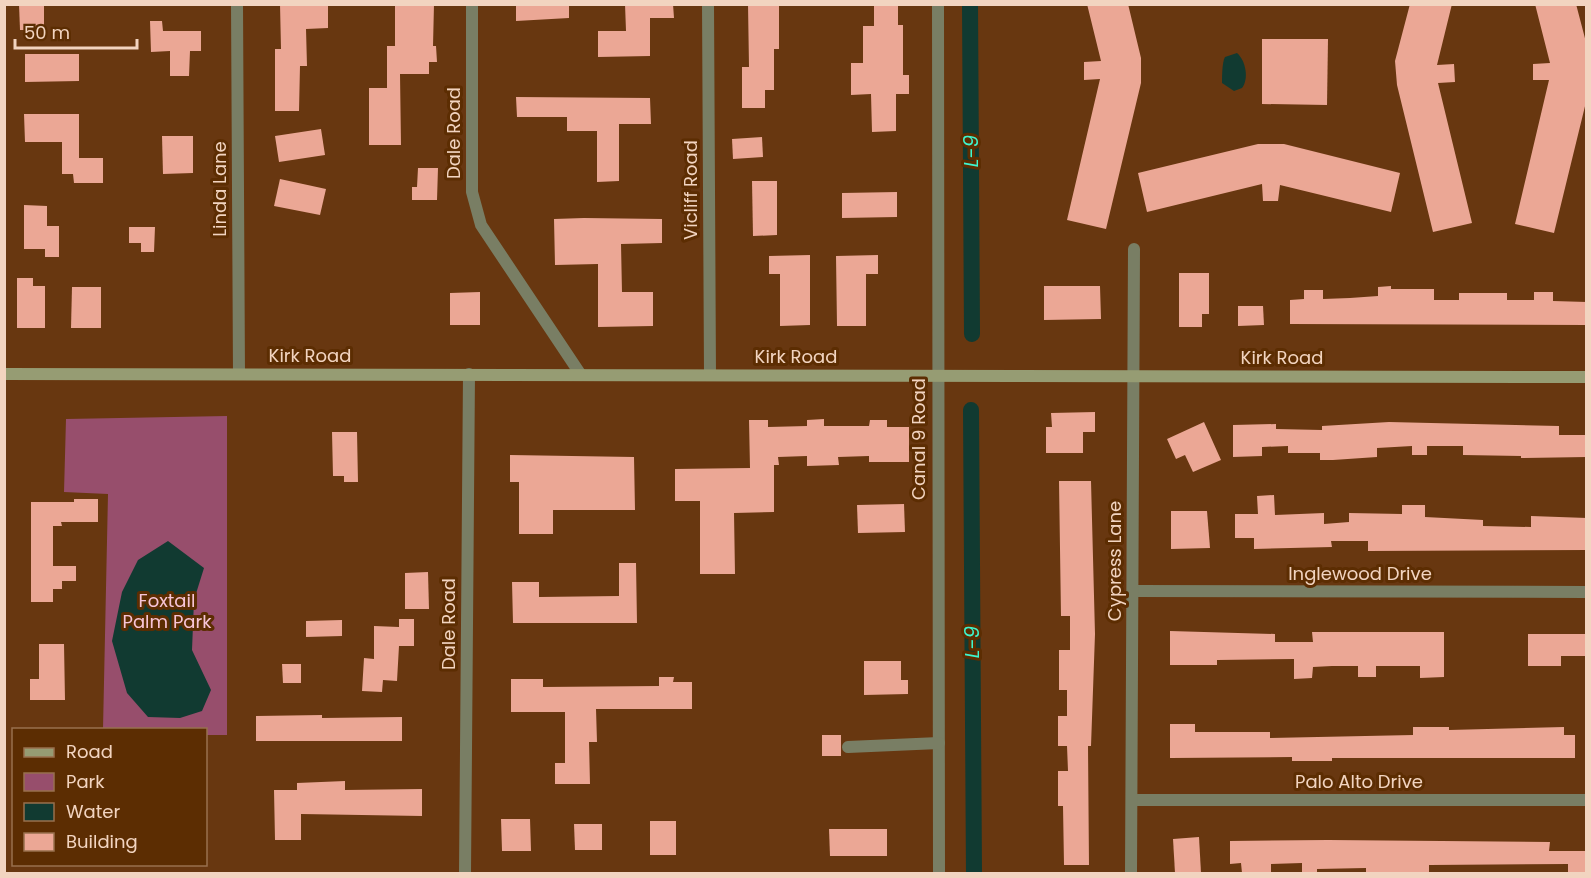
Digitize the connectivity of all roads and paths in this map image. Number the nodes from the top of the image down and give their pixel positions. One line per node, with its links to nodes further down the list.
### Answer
1 (237, 4): 7 (street, Linda Lane)
2 (472, 4): 9 (street, Dale Road)
3 (708, 4): 10 (street, Vicliff Road)
4 (938, 4): 11 (street, Canal 9 Road)
5 (1134, 249): 12 (street, Cypress Lane)
6 (4, 374): 7 (street, Kirk Road)
7 (239, 374): 8 (street, Kirk Road)
8 (469, 374): 9 (street, Kirk Road); 20 (street, Dale Road)
9 (581, 375): 10 (street, Kirk Road)
10 (710, 375): 11 (street, Kirk Road)
11 (936, 375): 12 (street, Kirk Road); 16 (street, Canal 9 Road)
12 (1134, 376): 13 (street, Kirk Road); 14 (street, Cypress Lane)
13 (1587, 377)
14 (1133, 591): 15 (street, Inglewood Drive); 18 (street, Cypress Lane)
15 (1587, 592)
16 (939, 743): 17 (street); 21 (street, Canal 9 Road)
17 (848, 747)
18 (1132, 800): 19 (street, Palo Alto Drive); 22 (street, Cypress Lane)
19 (1587, 800)
20 (465, 873)
21 (939, 873)
22 (1131, 873)

